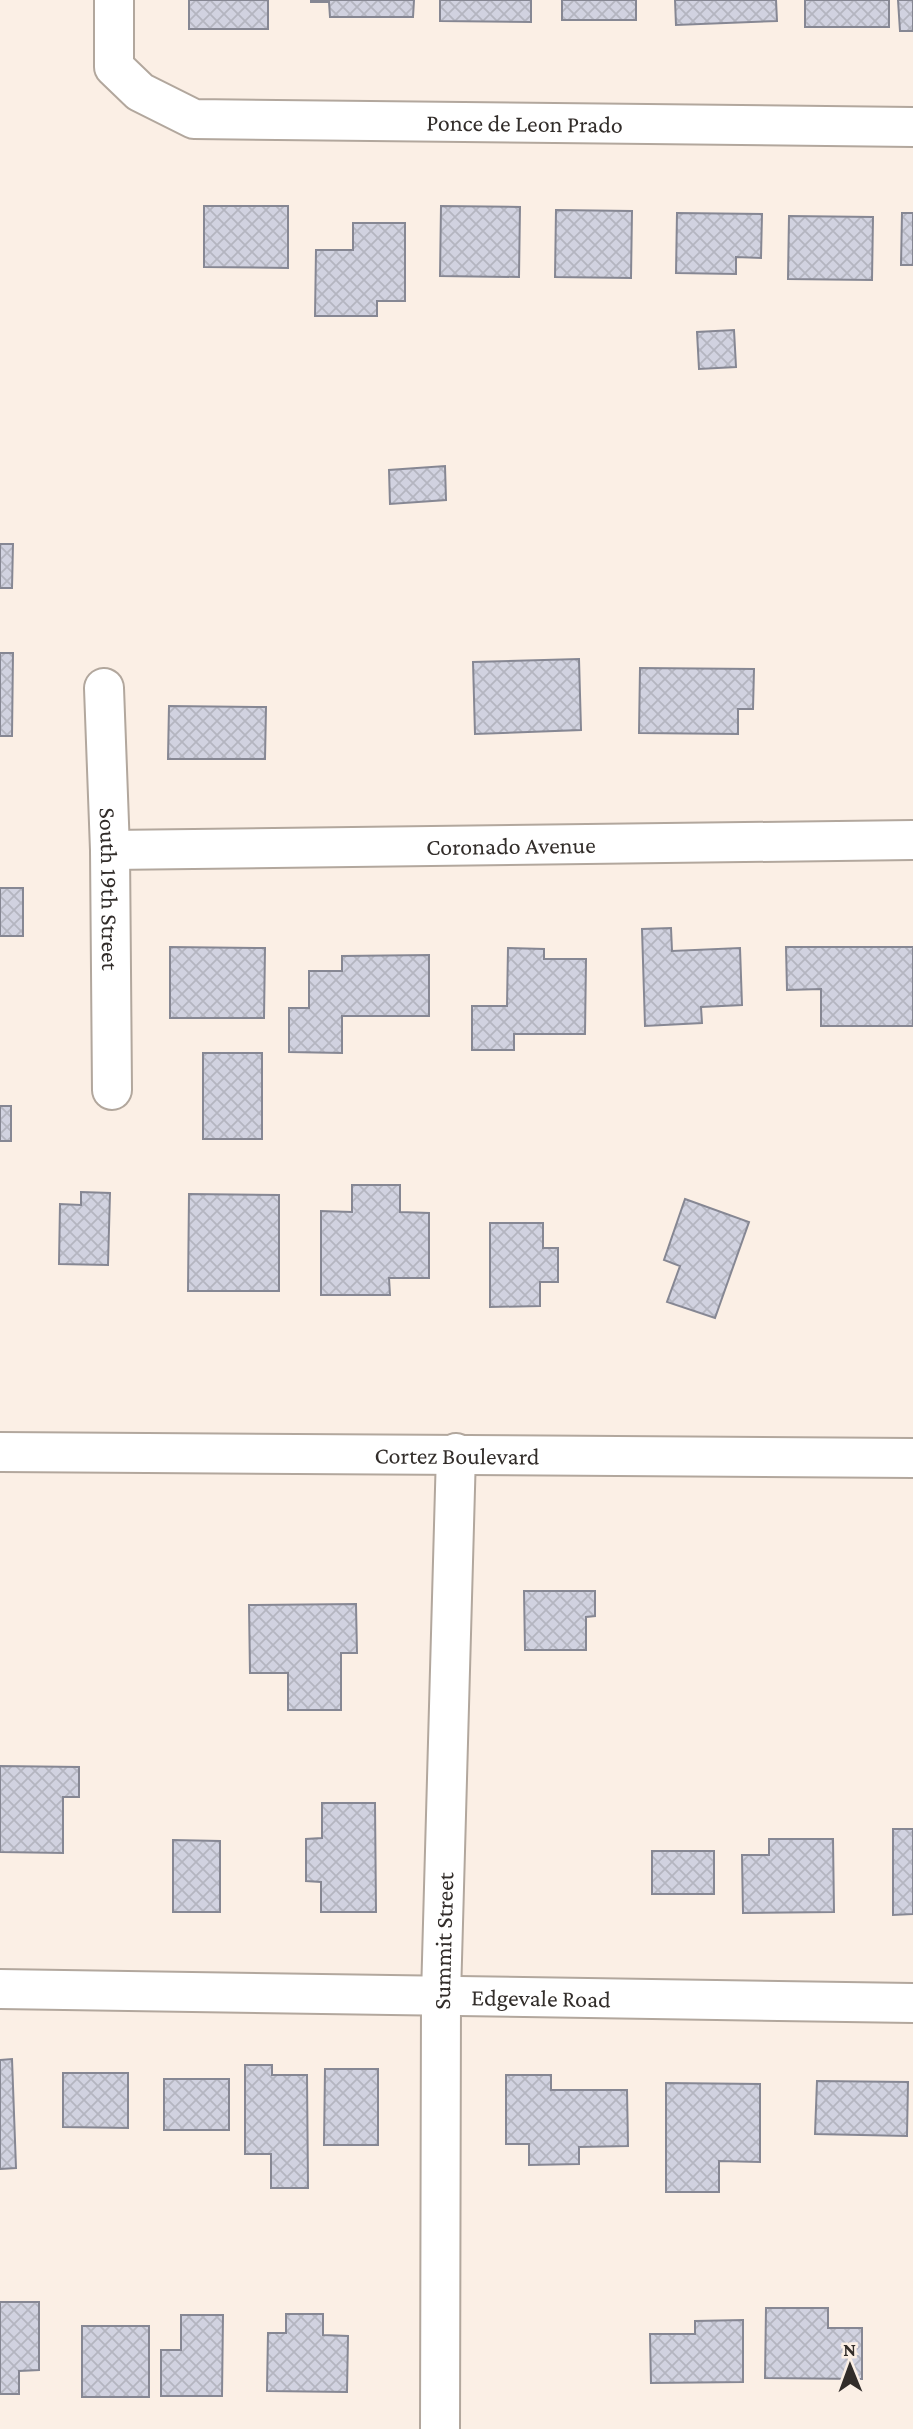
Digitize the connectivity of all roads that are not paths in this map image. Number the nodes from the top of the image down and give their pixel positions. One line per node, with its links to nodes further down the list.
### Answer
1 (114, 0): 2 (street, Ponce de Leon Prado)
2 (913, 127)
3 (104, 688): 5 (street, South 19th Street)
4 (913, 840): 5 (street, Coronado Avenue)
5 (110, 850): 6 (street, South 19th Street)
6 (112, 1090)
7 (0, 1452): 8 (street, Cortez Boulevard)
8 (456, 1453): 9 (street, Cortez Boulevard); 11 (street, Summit Street)
9 (913, 1458)
10 (0, 1989): 11 (street, Edgevale Road)
11 (441, 1996): 12 (street, Edgevale Road); 13 (street, Summit Street)
12 (913, 2003)
13 (440, 2429)

